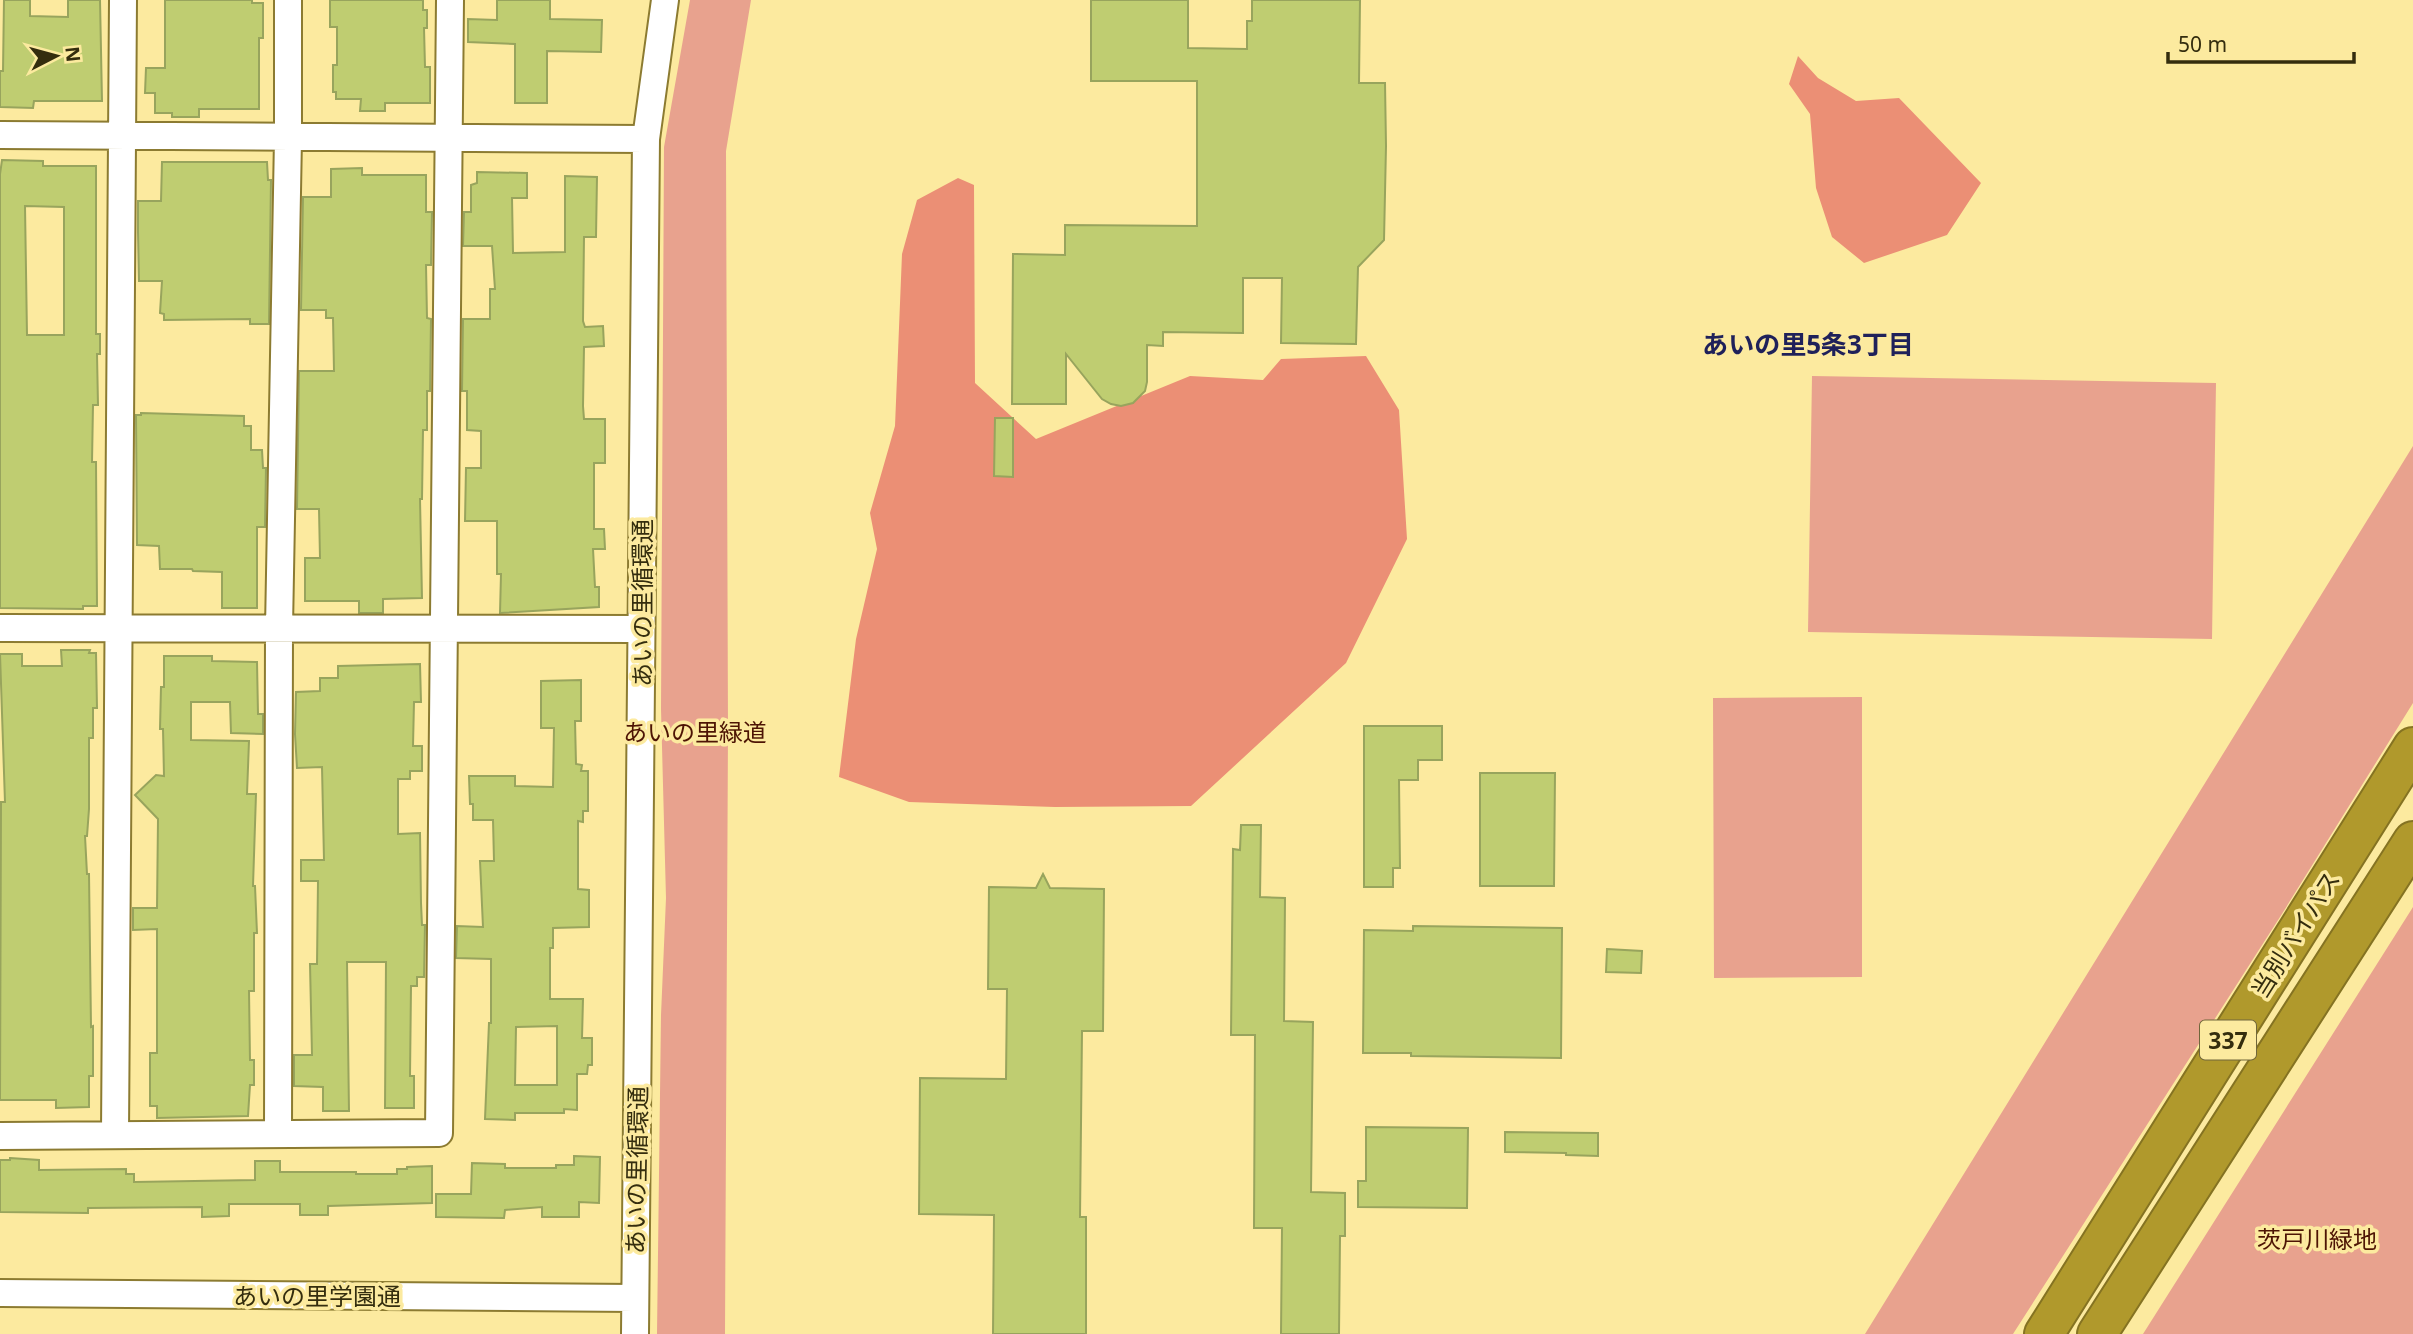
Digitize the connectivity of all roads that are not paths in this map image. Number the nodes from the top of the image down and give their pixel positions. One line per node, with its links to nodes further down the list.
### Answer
1 (123, 0): 6 (street)
2 (288, 0): 7 (street)
3 (450, 0): 8 (street)
4 (665, 0): 9 (street, あいの里循環通)
5 (0, 135): 6 (street)
6 (123, 136): 7 (street); 10 (street)
7 (288, 138): 8 (street); 12 (street)
8 (450, 138): 9 (street); 13 (street)
9 (646, 139): 14 (street, あいの里循環通)
10 (117, 627): 11 (street); 12 (street); 17 (street)
11 (0, 628)
12 (279, 628): 13 (street); 18 (street)
13 (445, 629): 14 (street); 18 (street)
14 (641, 629): 21 (street, あいの里循環通)
15 (2413, 747): 23 (highway, 当別バイパス / 337)
16 (2413, 841): 24 (highway, 当別バイパス / 337)
17 (115, 1134): 18 (street); 19 (street)
18 (278, 1134)
19 (0, 1136)
20 (0, 1293): 21 (street, あいの里学園通)
21 (635, 1298): 22 (street, あいの里循環通)
22 (635, 1334)
23 (2044, 1334)
24 (2096, 1334)

